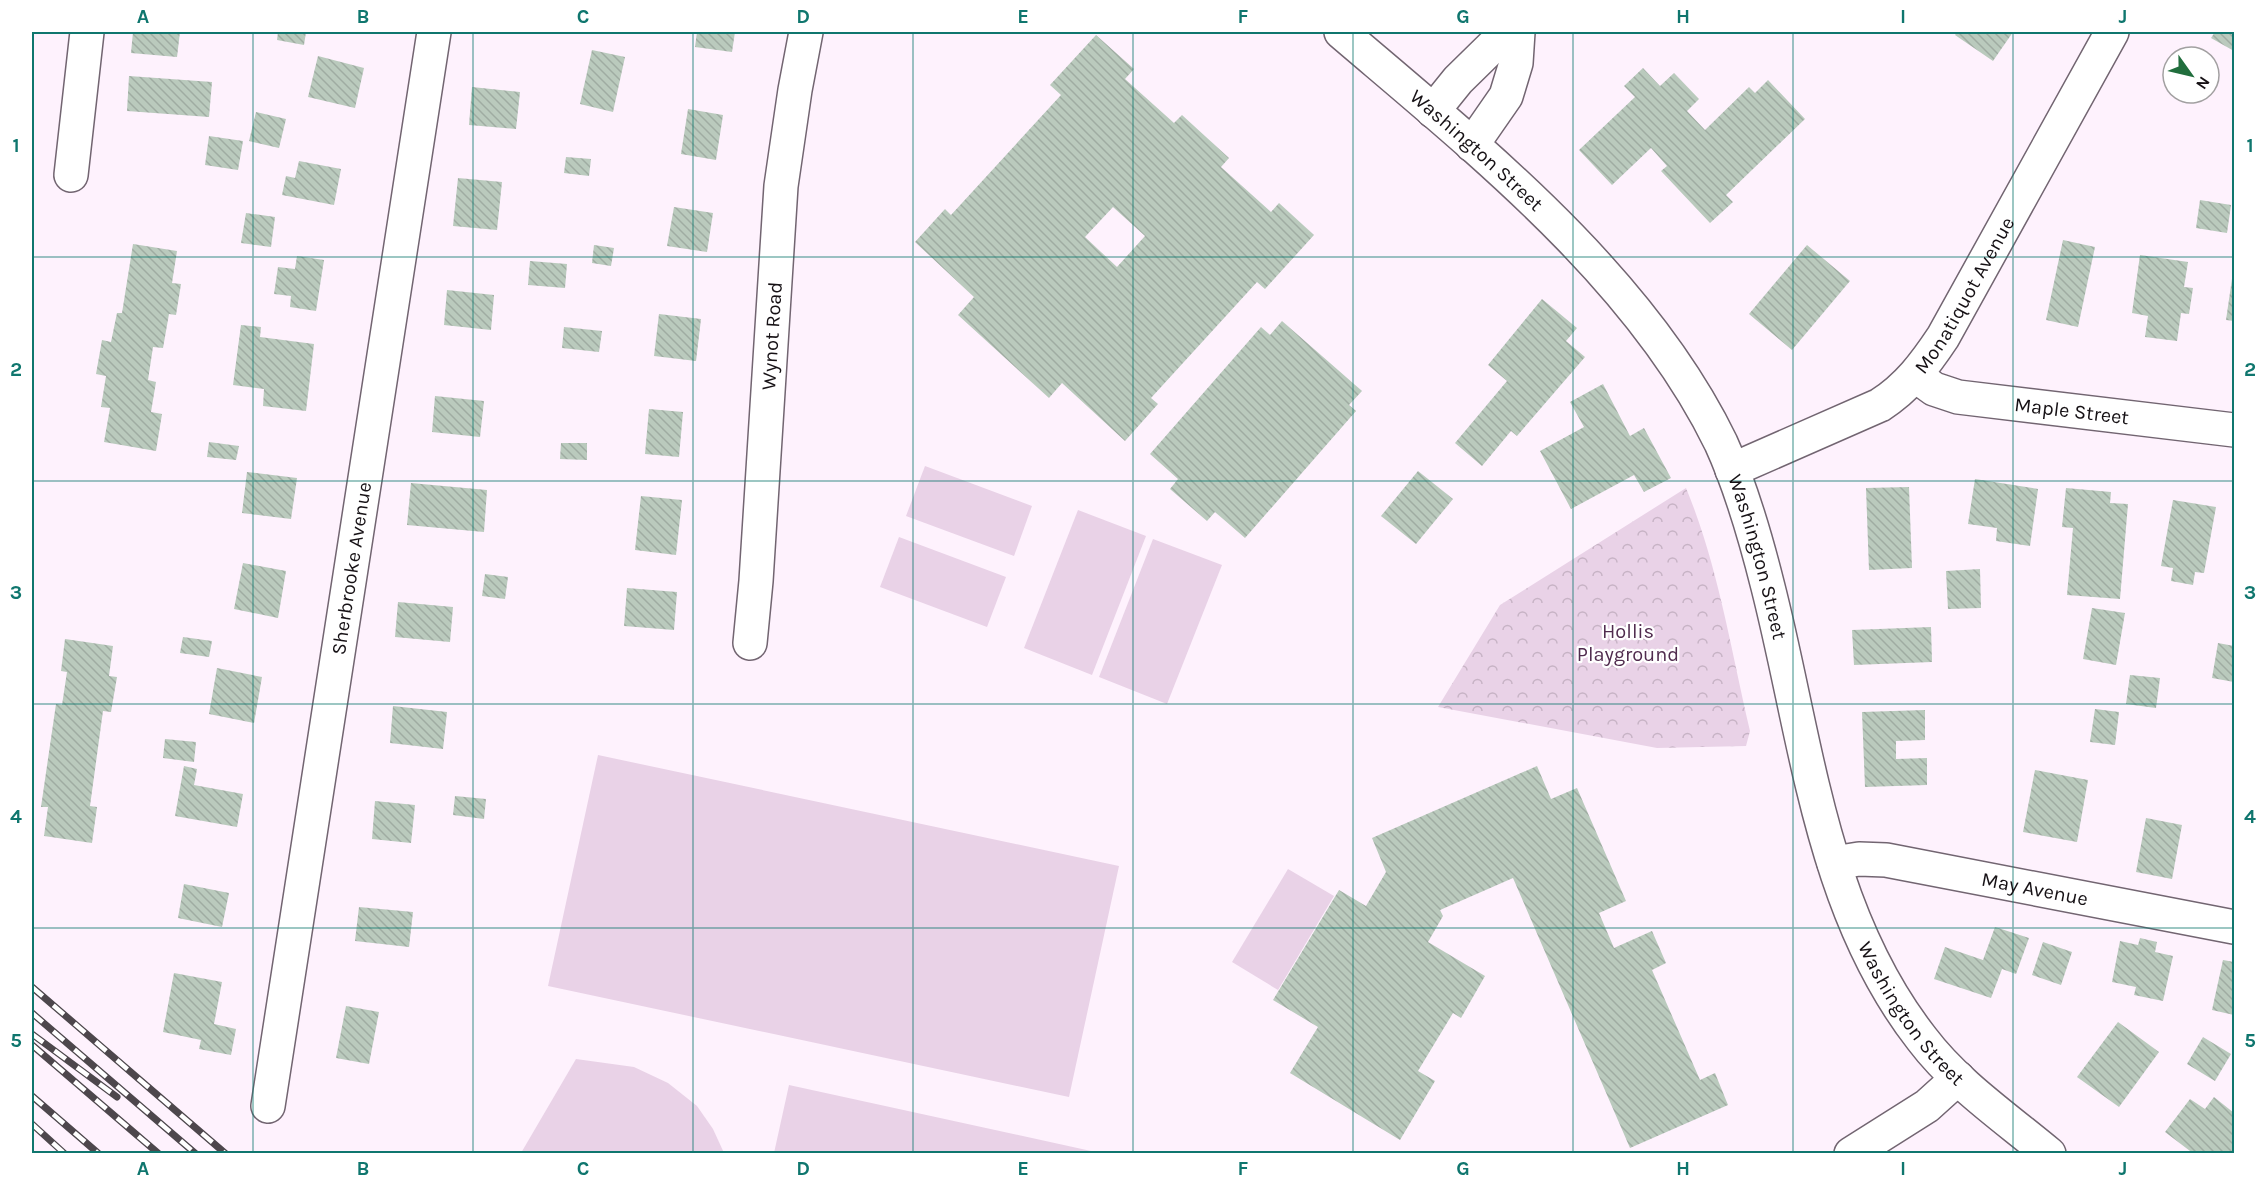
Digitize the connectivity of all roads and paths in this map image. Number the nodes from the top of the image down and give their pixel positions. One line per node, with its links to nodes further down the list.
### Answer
1 (87, 32): 10 (street)
2 (434, 32): 18 (street, Sherbrooke Avenue)
3 (806, 32): 14 (street, Wynot Road)
4 (1341, 32): 8 (street, Washington Street)
5 (1507, 32): 8 (street)
6 (1518, 32): 9 (street)
7 (2112, 32): 11 (street, Monatiquot Avenue)
8 (1433, 111): 9 (street, Washington Street)
9 (1472, 146): 13 (street, Washington Street)
10 (70, 175)
11 (1916, 376): 12 (street, Maple Street); 13 (street, Monatiquot Avenue)
12 (2235, 430)
13 (1732, 470): 15 (street, Washington Street)
14 (750, 643)
15 (1834, 863): 16 (street, May Avenue); 17 (street, Washington Street)
16 (2235, 927)
17 (1958, 1078): 19 (street); 20 (street, Washington Street)
18 (268, 1106)
19 (1851, 1154)
20 (2049, 1154)

